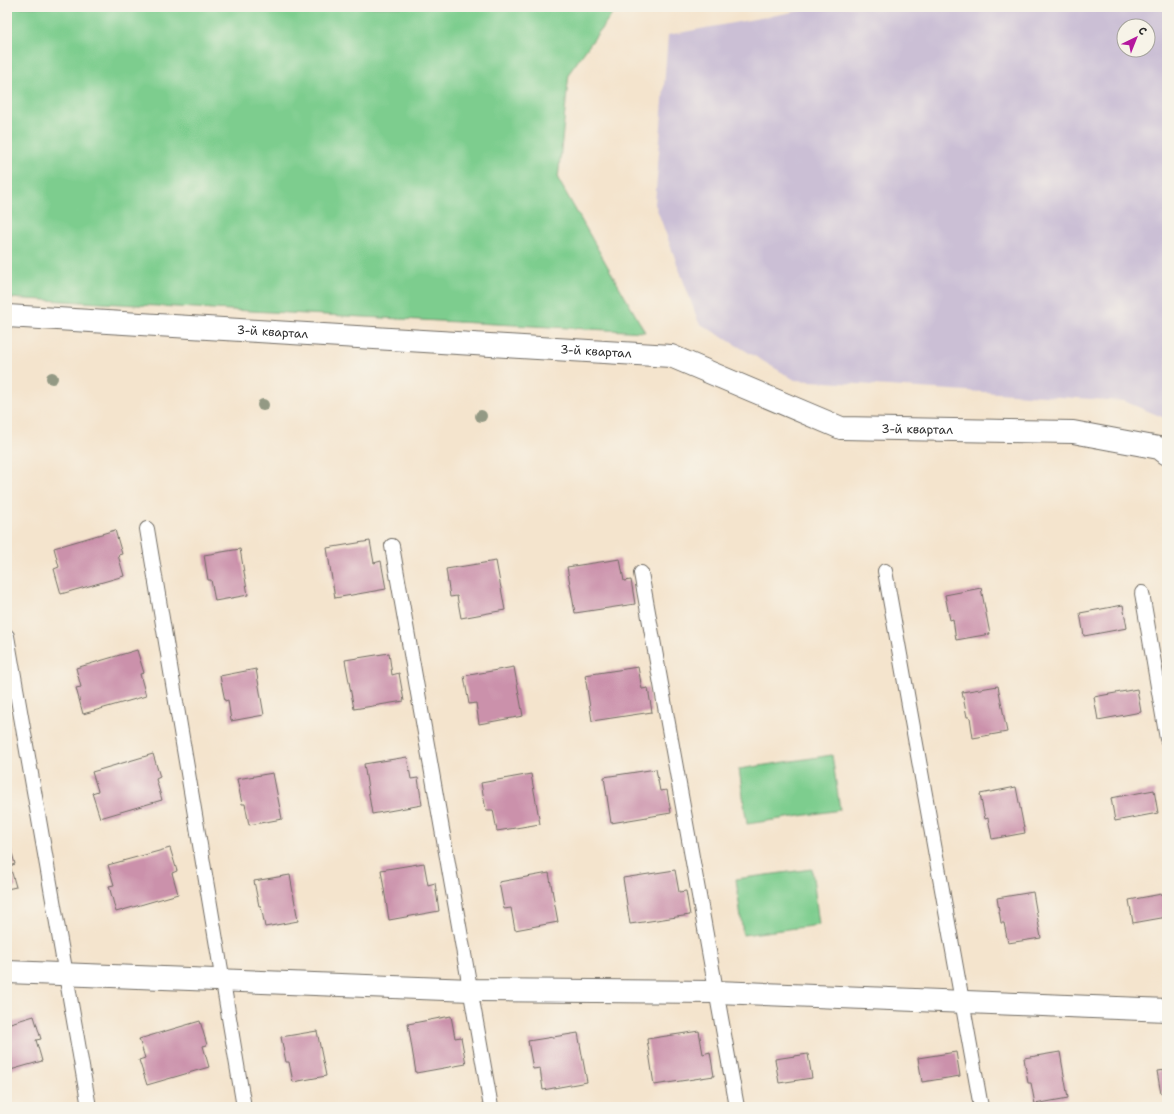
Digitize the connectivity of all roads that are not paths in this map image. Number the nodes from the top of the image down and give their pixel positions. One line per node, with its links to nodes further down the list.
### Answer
1 (7, 316): 2 (street, 3-й квартал)
2 (1167, 454)
3 (147, 529): 12 (lane)
4 (392, 546): 13 (lane)
5 (885, 571): 15 (lane)
6 (641, 573): 14 (lane)
7 (1142, 593): 9 (lane)
8 (7, 636): 11 (lane)
9 (1167, 739)
10 (7, 972): 11 (street)
11 (66, 974): 12 (street); 17 (lane)
12 (223, 980): 13 (street); 18 (lane)
13 (470, 990): 14 (street); 19 (lane)
14 (716, 992): 15 (street); 20 (lane)
15 (962, 1002): 16 (street); 21 (lane)
16 (1167, 1010)
17 (89, 1107)
18 (244, 1107)
19 (491, 1107)
20 (737, 1107)
21 (981, 1107)

